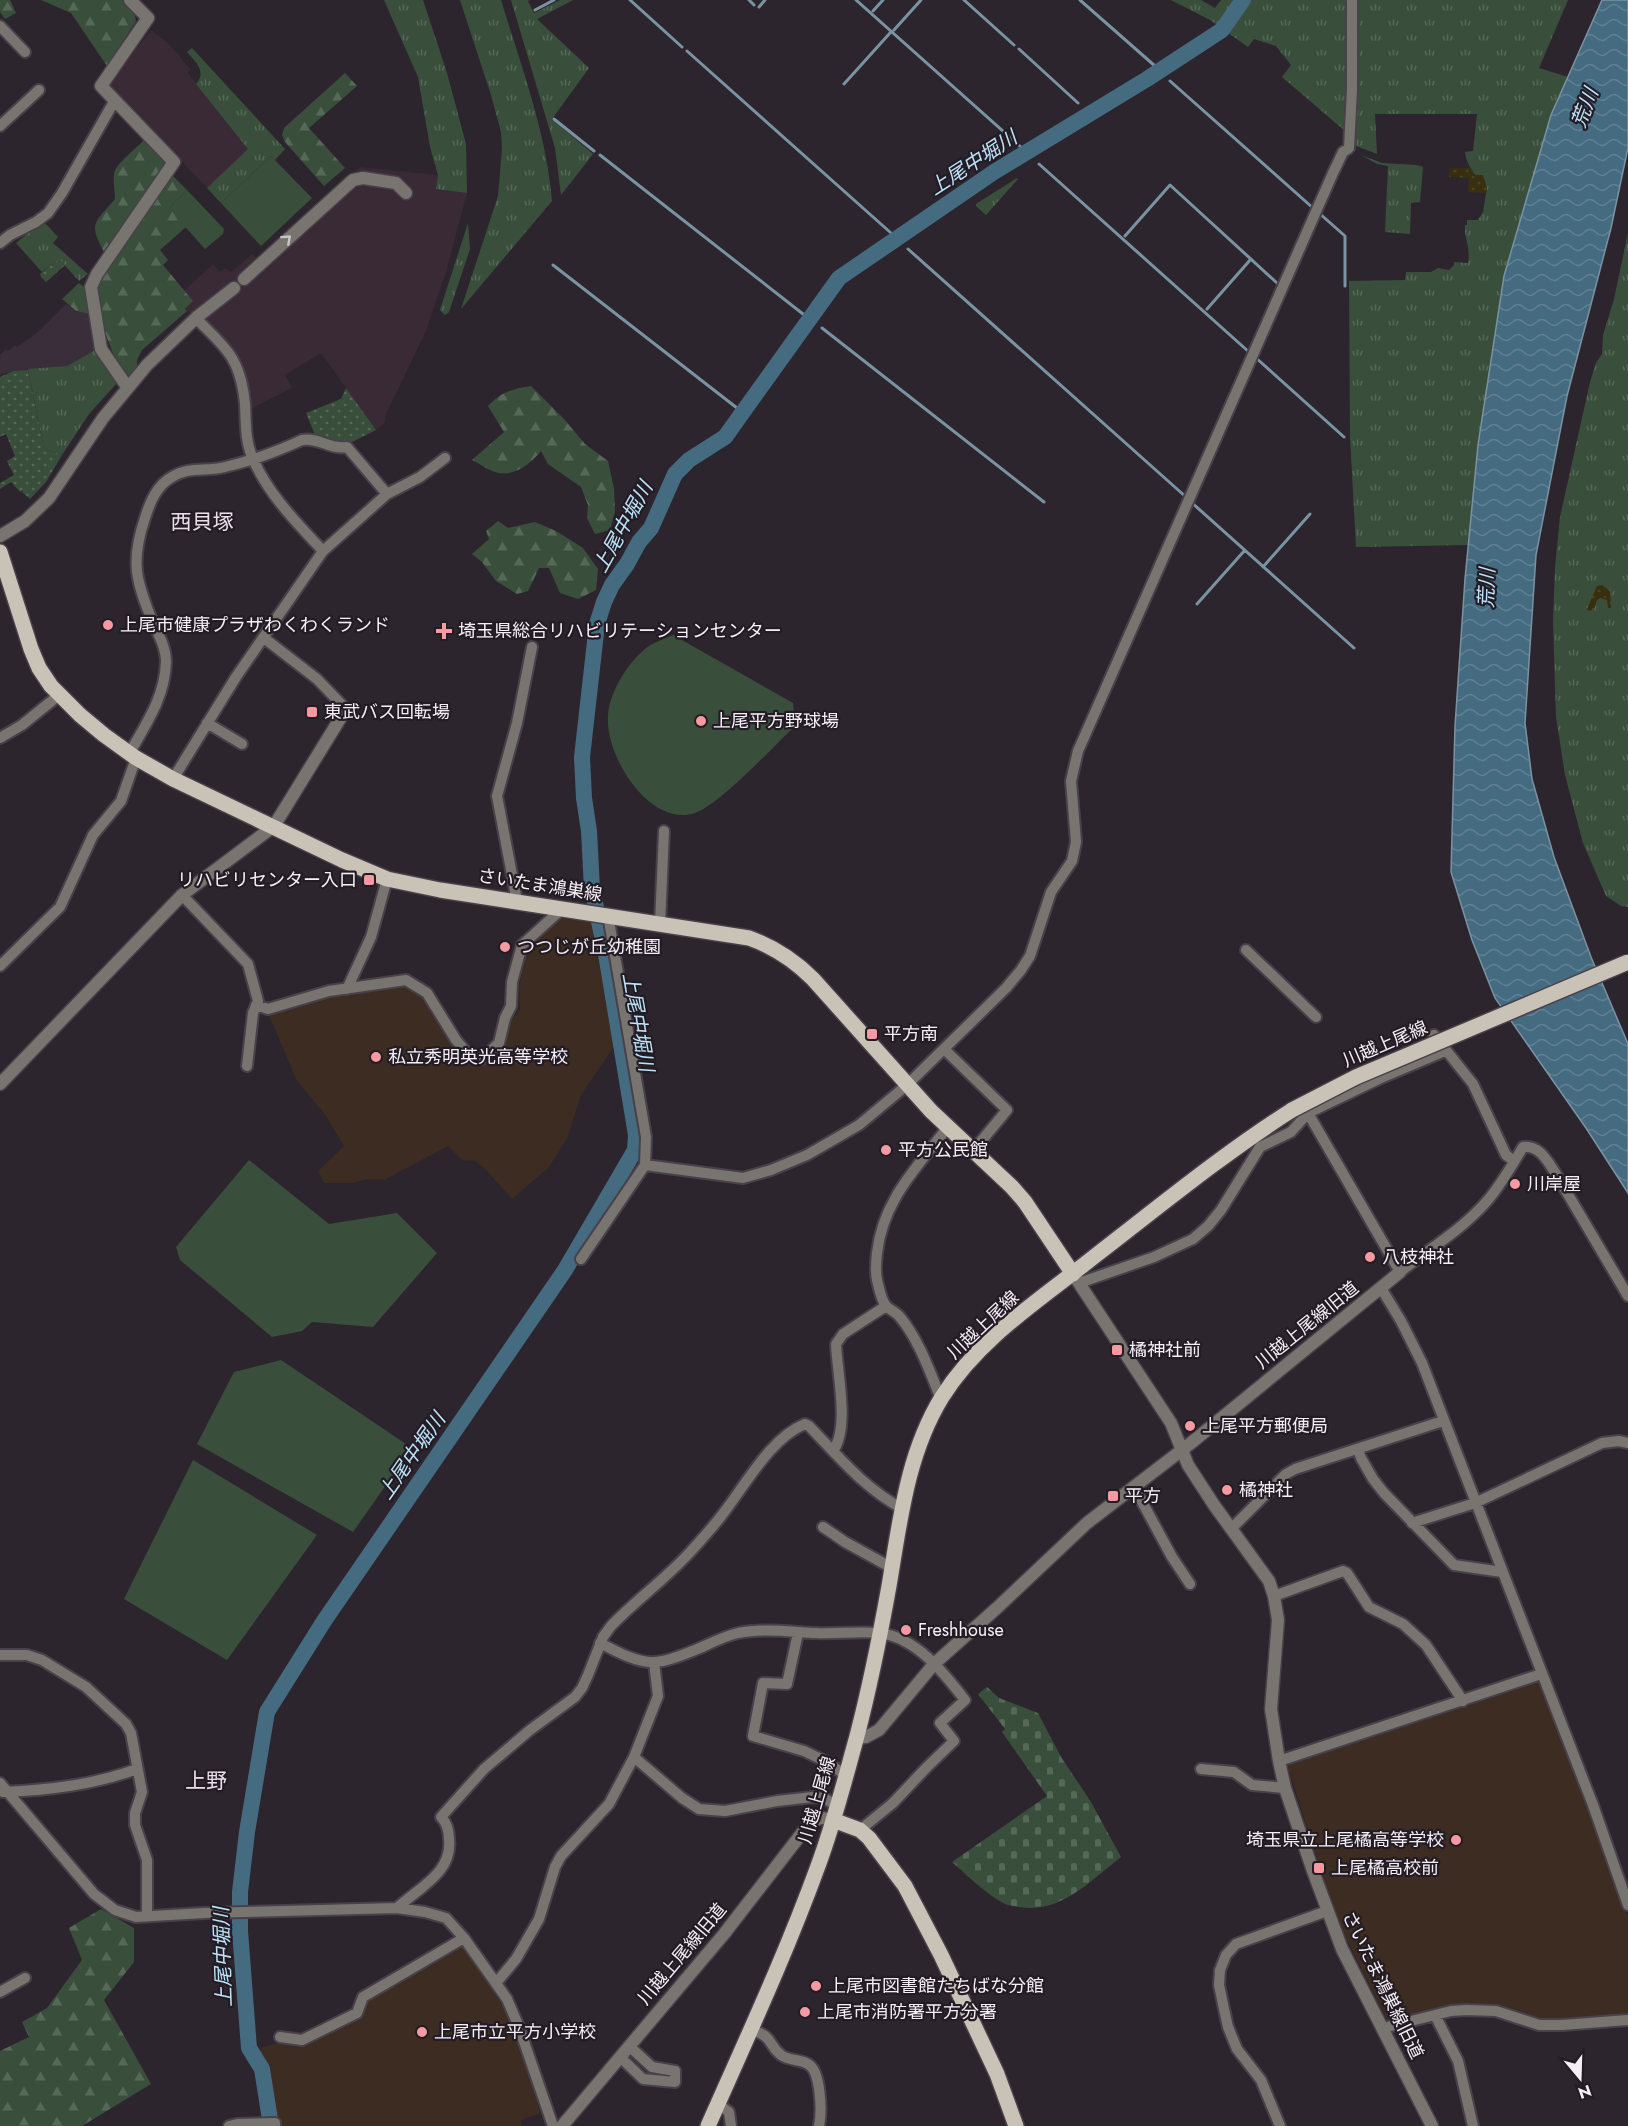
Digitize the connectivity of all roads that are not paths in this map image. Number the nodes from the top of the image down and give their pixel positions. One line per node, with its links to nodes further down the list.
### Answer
1 (130, 0): 6 (street)
2 (1352, 0): 44 (street)
3 (0, 26): 4 (street)
4 (25, 52)
5 (39, 90): 7 (street)
6 (115, 100): 9 (street); 13 (street)
7 (0, 126)
8 (406, 193): 10 (street, one-way to 8)
9 (0, 243)
10 (243, 279)
11 (234, 288): 12 (street)
12 (196, 318): 13 (street); 14 (street)
13 (128, 388): 17 (street)
14 (252, 458): 16 (street); 18 (street); 27 (street)
15 (445, 458): 16 (street)
16 (387, 494): 18 (street)
17 (0, 536)
18 (322, 551): 20 (street)
19 (0, 552): 22 (main road, さいたま鴻巣線)
20 (264, 638): 23 (street); 24 (street)
21 (532, 647): 33 (street)
22 (59, 695): 25 (street); 27 (main road, さいたま鴻巣線)
23 (346, 709): 29 (street)
24 (207, 723): 26 (street); 28 (street)
25 (0, 738)
26 (242, 744)
27 (132, 756): 28 (main road, さいたま鴻巣線); 39 (street)
28 (174, 779): 29 (main road, さいたま鴻巣線)
29 (274, 826): 31 (main road, さいたま鴻巣線); 32 (street)
30 (664, 831): 36 (street)
31 (387, 879): 33 (main road, さいたま鴻巣線); 40 (street)
32 (182, 895): 41 (street); 47 (street)
33 (517, 901): 34 (main road, さいたま鴻巣線)
34 (563, 908): 35 (main road, さいたま鴻巣線); 40 (street)
35 (600, 914): 36 (main road, さいたま鴻巣線); 53 (street)
36 (660, 924): 48 (main road, さいたま鴻巣線)
37 (1246, 950): 42 (street)
38 (1628, 962): 56 (main road, 川越上尾線, bridge)
39 (0, 966)
40 (347, 989): 41 (street)
41 (256, 1005): 46 (street)
42 (1316, 1017)
43 (1434, 1035): 45 (street)
44 (944, 1049): 48 (street); 51 (street)
45 (1445, 1051): 49 (street); 52 (street)
46 (247, 1066)
47 (0, 1084)
48 (907, 1084): 50 (main road, さいたま鴻巣線); 53 (street)
49 (1308, 1113): 55 (street); 56 (street)
50 (947, 1128): 51 (main road, さいたま鴻巣線); 59 (street)
51 (973, 1151): 56 (main road, さいたま鴻巣線)
52 (1514, 1161): 55 (street, 川越上尾線旧道); 58 (street, 川越上尾線旧道)
53 (645, 1165): 54 (street)
54 (581, 1259)
55 (1400, 1272): 57 (street, 川越上尾線旧道)
56 (1076, 1278): 60 (main road, 川越上尾線); 64 (street, さいたま鴻巣線旧道)
57 (1381, 1288): 61 (street); 64 (street, 川越上尾線旧道)
58 (1628, 1296)
59 (886, 1306): 60 (street); 65 (street)
60 (941, 1399): 68 (main road, 川越上尾線)
61 (1443, 1421): 63 (street); 67 (street)
62 (1628, 1443): 67 (street)
63 (1358, 1449): 69 (street); 71 (street)
64 (1182, 1450): 66 (street, 川越上尾線旧道); 71 (street, さいたま鴻巣線旧道)
65 (833, 1451): 68 (street); 78 (street)
66 (1134, 1487): 74 (street); 81 (street, 川越上尾線旧道)
67 (1475, 1503): 69 (street); 73 (street)
68 (903, 1509): 72 (main road, 川越上尾線)
69 (1412, 1523): 73 (street)
70 (824, 1527): 72 (street)
71 (1231, 1528): 75 (street, さいたま鴻巣線旧道)
72 (892, 1568): 77 (main road, 川越上尾線)
73 (1502, 1572): 82 (street)
74 (1190, 1584)
75 (1274, 1596): 83 (street); 86 (street, さいたま鴻巣線旧道)
76 (798, 1633): 77 (street); 80 (street); 89 (street)
77 (881, 1633): 81 (street); 84 (main road, 川越上尾線)
78 (600, 1643): 80 (street); 95 (street)
79 (0, 1655): 87 (street)
80 (654, 1662): 85 (street)
81 (934, 1664): 84 (street); 93 (street)
82 (1541, 1674): 83 (street); 94 (street)
83 (1463, 1701): 86 (street)
84 (856, 1738): 89 (main road, 川越上尾線)
85 (634, 1757): 92 (street); 100 (street)
86 (1279, 1761): 90 (street, さいたま鴻巣線旧道)
87 (137, 1769): 91 (street); 97 (street)
88 (1201, 1769): 90 (street)
89 (845, 1774): 92 (main road, 川越上尾線)
90 (1285, 1788): 96 (street, さいたま鴻巣線旧道)
91 (2, 1789): 97 (street)
92 (835, 1813): 93 (main road); 105 (main road, 川越上尾線); 107 (street, 川越上尾線旧道)
93 (860, 1830): 117 (main road)
94 (1628, 1905)
95 (397, 1908): 97 (street); 98 (street)
96 (1328, 1911): 104 (street, さいたま鴻巣線旧道); 118 (street)
97 (147, 1916)
98 (464, 1938): 100 (street); 106 (street)
99 (25, 1978): 101 (street)
100 (496, 1983): 112 (street)
101 (0, 1992)
102 (1436, 2015): 103 (street); 104 (street); 120 (street)
103 (1628, 2020)
104 (1383, 2028): 119 (street, さいたま鴻巣線旧道)
105 (750, 2029): 109 (main road, 川越上尾線); 116 (street)
106 (280, 2037)
107 (629, 2046): 108 (street, 川越上尾線旧道); 108 (street)
108 (620, 2057): 113 (street, 川越上尾線旧道)
109 (718, 2104): 114 (main road, 川越上尾線); 115 (street)
110 (229, 2126): 111 (street)
111 (275, 2126)
112 (553, 2126)
113 (562, 2126)
114 (708, 2126)
115 (730, 2126)
116 (819, 2126)
117 (1016, 2126)
118 (1280, 2126)
119 (1432, 2126)
120 (1473, 2126)

